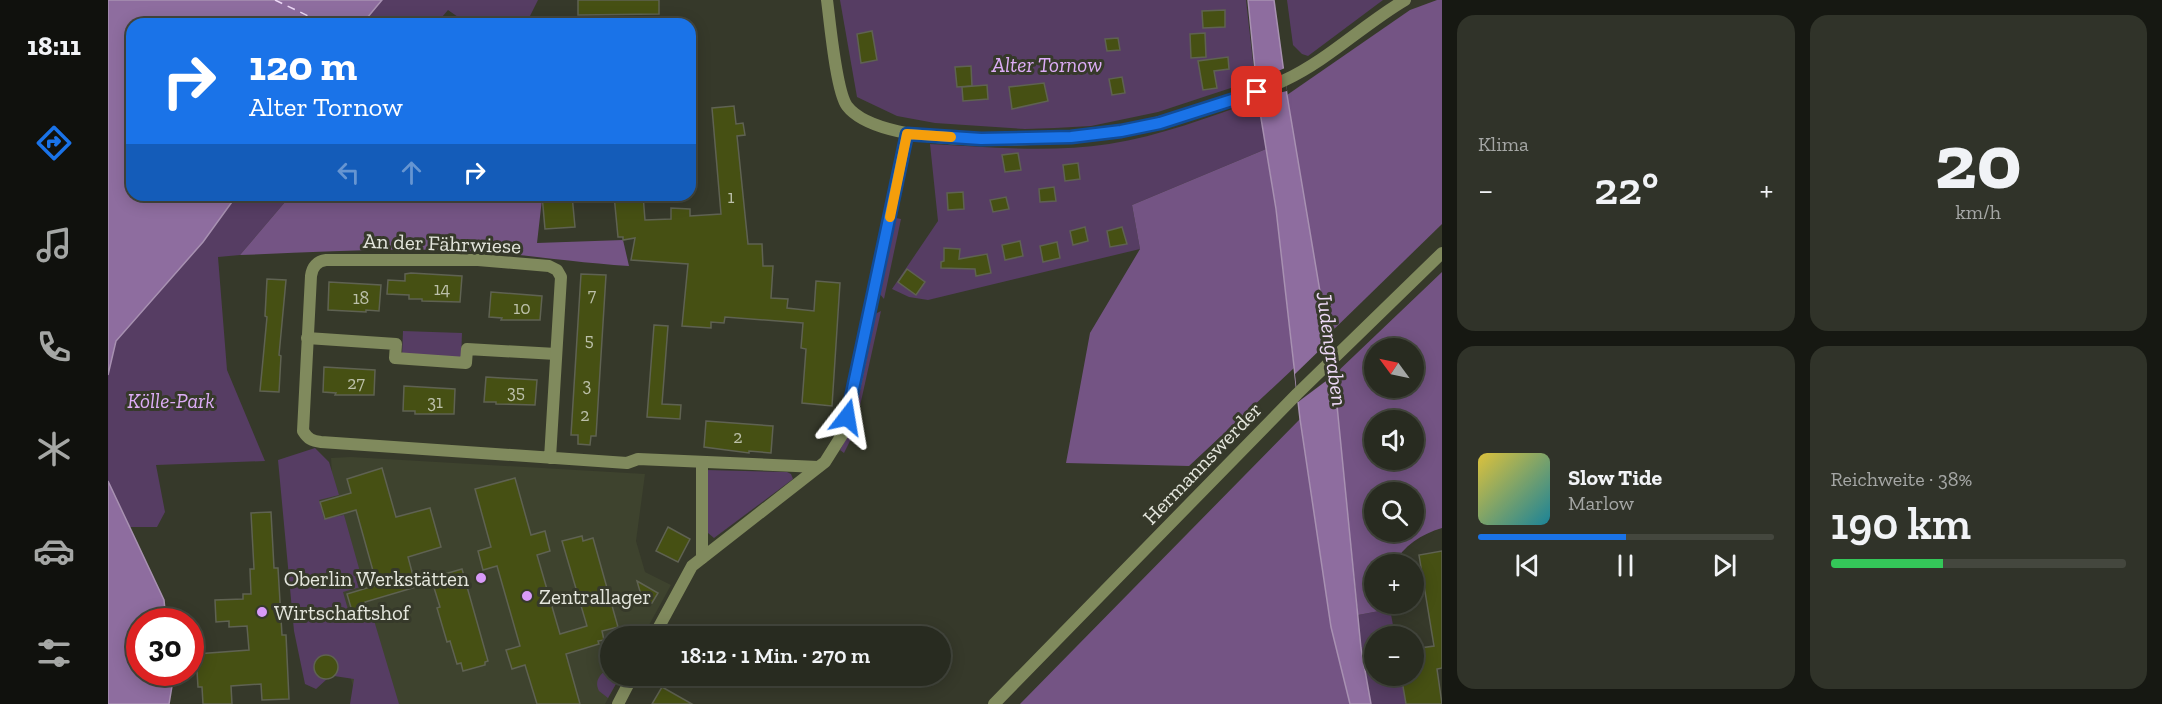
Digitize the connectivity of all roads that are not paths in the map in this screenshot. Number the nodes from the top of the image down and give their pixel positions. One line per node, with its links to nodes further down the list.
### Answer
1 (827, 0): 3 (street)
2 (1406, 0): 3 (street)
3 (907, 134): 9 (street)
4 (1442, 253): 14 (street, Hermannswerder)
5 (308, 339): 6 (street); 6 (street, An der Fährwiese); 7 (street, An der Fährwiese)
6 (556, 354): 7 (street, An der Fährwiese)
7 (550, 458): 8 (street, An der Fährwiese)
8 (702, 462): 9 (street, An der Fährwiese); 10 (street)
9 (818, 467): 10 (street)
10 (702, 558): 11 (street)
11 (659, 626)
12 (627, 686): 13 (street)
13 (618, 704)
14 (994, 704)

